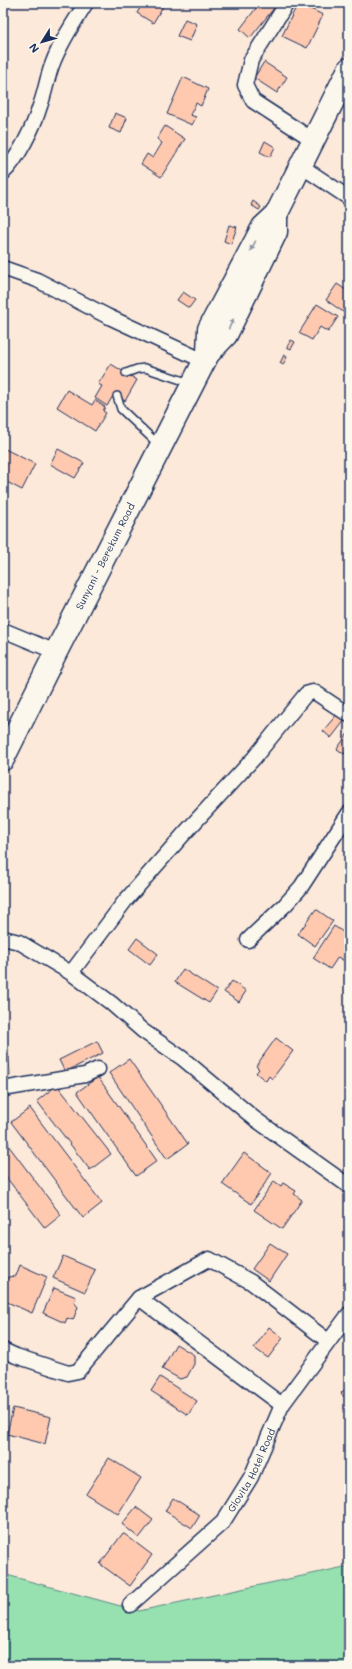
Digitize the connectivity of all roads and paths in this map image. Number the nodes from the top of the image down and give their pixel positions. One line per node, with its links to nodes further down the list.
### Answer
1 (86, 3): 6 (street)
2 (287, 3): 4 (street)
3 (349, 69): 4 (main road, Sunyani - Berekum Road)
4 (313, 140): 5 (main road, Sunyani - Berekum Road)
5 (301, 166): 7 (street); 9 (main road, Sunyani - Berekum Road)
6 (3, 173)
7 (349, 198)
8 (3, 268): 9 (street)
9 (206, 358): 11 (main road, Sunyani - Berekum Road)
10 (126, 373): 11 (lane)
11 (192, 384): 13 (main road, Sunyani - Berekum Road)
12 (117, 396): 13 (lane)
13 (160, 446): 15 (main road, Sunyani - Berekum Road)
14 (5, 633): 15 (street)
15 (56, 652): 17 (main road, Sunyani - Berekum Road)
16 (349, 715): 21 (street)
17 (3, 759)
18 (349, 813): 20 (street)
19 (3, 938): 21 (street)
20 (248, 940)
21 (71, 973): 24 (street)
22 (98, 1069): 23 (street)
23 (3, 1089)
24 (349, 1186)
25 (139, 1298): 27 (street); 28 (street); 29 (street)
26 (349, 1314): 27 (street, Glovita Hotel Road)
27 (328, 1341): 29 (street, Glovita Hotel Road)
28 (3, 1350)
29 (282, 1405): 30 (street, Glovita Hotel Road)
30 (130, 1605)

